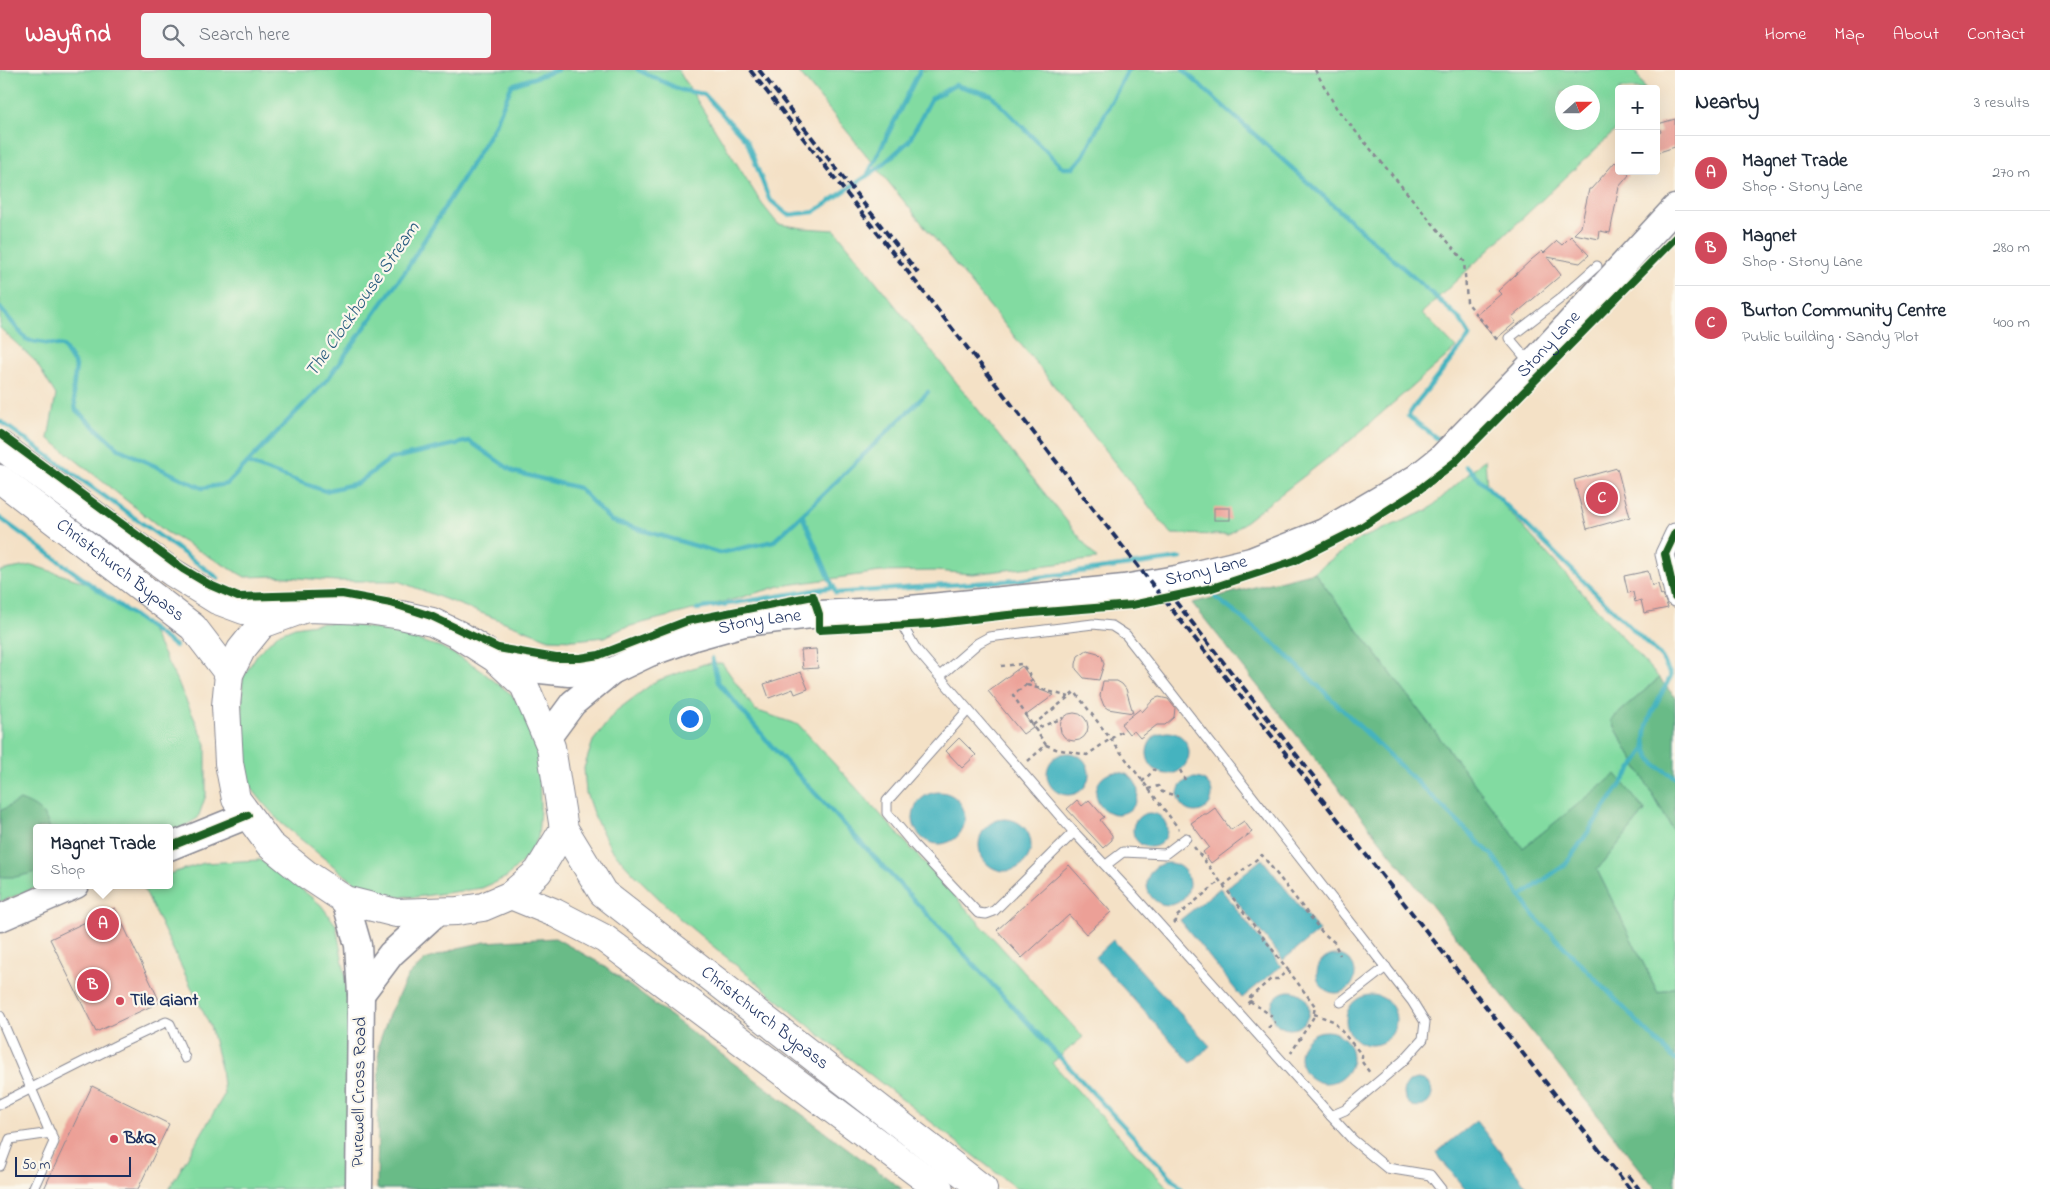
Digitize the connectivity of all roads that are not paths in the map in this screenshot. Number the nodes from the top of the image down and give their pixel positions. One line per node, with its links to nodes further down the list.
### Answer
1 (1675, 208): 3 (main road, Stony Lane)
2 (1598, 266): 3 (lane)
3 (1532, 365): 9 (main road, Stony Lane)
4 (0, 445): 8 (main road, Christchurch Bypass)
5 (0, 478): 12 (main road, Christchurch Bypass)
6 (1675, 533): 7 (street)
7 (1675, 597)
8 (306, 608): 10 (main road, Christchurch Bypass); 12 (main road)
9 (900, 610): 11 (main road, Stony Lane); 13 (lane)
10 (496, 658): 11 (main road, Stony Lane); 15 (main road, Christchurch Bypass)
11 (612, 670): 15 (main road, Stony Lane)
12 (229, 674): 16 (main road)
13 (940, 676): 14 (lane); 27 (lane)
14 (968, 710): 18 (lane); 18 (lane)
15 (548, 737): 17 (main road, Christchurch Bypass)
16 (248, 815): 20 (main road); 24 (main road)
17 (564, 829): 23 (main road); 40 (main road, Christchurch Bypass)
18 (1074, 832): 21 (lane)
19 (1186, 838): 21 (lane)
20 (173, 845)
21 (1106, 865): 34 (lane)
22 (67, 889): 26 (main road)
23 (511, 895): 25 (main road); 39 (main road, Christchurch Bypass)
24 (345, 900): 25 (main road); 28 (main road, Purewell Cross Road)
25 (436, 913): 28 (main road, Purewell Cross Road)
26 (0, 918)
27 (1386, 967): 29 (lane); 34 (lane)
28 (362, 994): 38 (main road, Purewell Cross Road)
29 (1341, 1002)
30 (0, 1016): 32 (lane)
31 (185, 1058): 32 (lane)
32 (32, 1088): 33 (lane); 35 (lane)
33 (0, 1104)
34 (1331, 1116): 41 (lane)
35 (51, 1133): 36 (lane); 37 (lane)
36 (0, 1166)
37 (33, 1189)
38 (359, 1189)
39 (939, 1189)
40 (983, 1189)
41 (1441, 1189)

